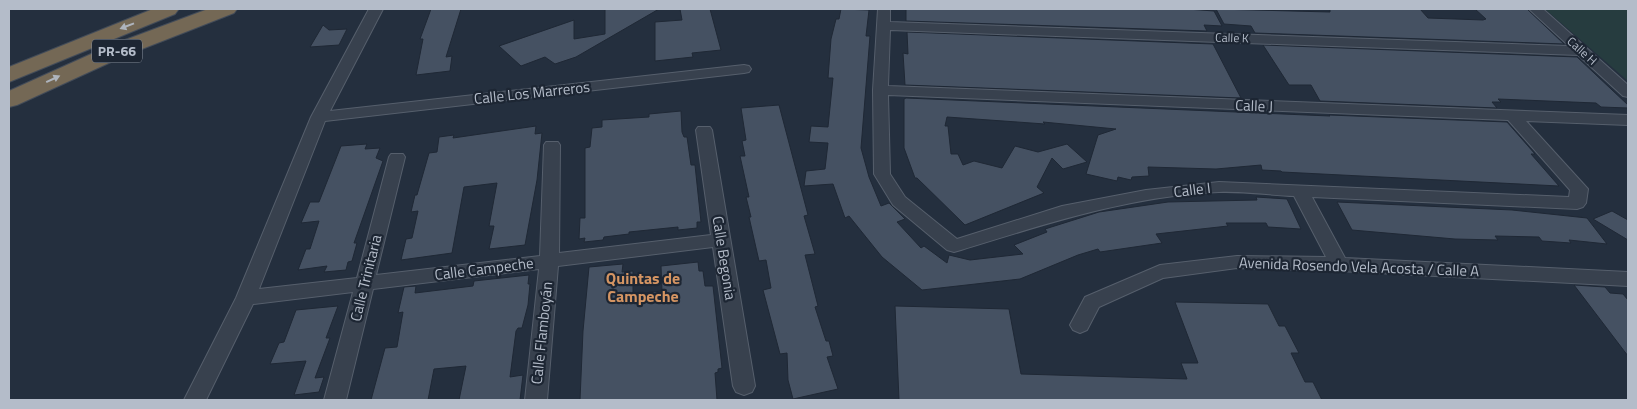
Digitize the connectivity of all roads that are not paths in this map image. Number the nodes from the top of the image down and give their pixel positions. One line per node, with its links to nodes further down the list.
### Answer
1 (172, 9): 8 (highway, PR-66, one-way to 8)
2 (227, 9): 11 (highway, PR-66, one-way to 2)
3 (376, 9): 12 (street)
4 (1536, 9): 6 (street, Calle H)
5 (883, 17): 6 (street, Calle K); 9 (street, Calle I)
6 (1582, 51): 10 (street, Calle H)
7 (744, 69): 12 (street, Calle Los Marreros)
8 (9, 75)
9 (880, 90): 13 (street, Calle J); 18 (street, Calle I)
10 (1628, 93)
11 (9, 100)
12 (319, 117): 24 (street)
13 (1514, 117): 14 (street, Calle J); 18 (street, Calle I)
14 (1628, 120)
15 (704, 130): 19 (street, Calle Begonia)
16 (552, 145): 20 (street, Calle Flamboyán)
17 (397, 156): 23 (street, Calle Trinitaria)
18 (1300, 190): 21 (street)
19 (722, 240): 20 (street, Calle Campeche); 26 (street, Calle Begonia)
20 (549, 261): 23 (street, Calle Campeche); 29 (street, Calle Flamboyán)
21 (1339, 264): 22 (street, Avenida Rosendo Vela Acosta / Calle A); 25 (street, Avenida Rosendo Vela Acosta / Calle A)
22 (1628, 279)
23 (365, 283): 24 (street, Calle Campeche); 28 (street, Calle Trinitaria)
24 (246, 298): 27 (street)
25 (1080, 325)
26 (744, 386)
27 (195, 400)
28 (335, 400)
29 (536, 400)

